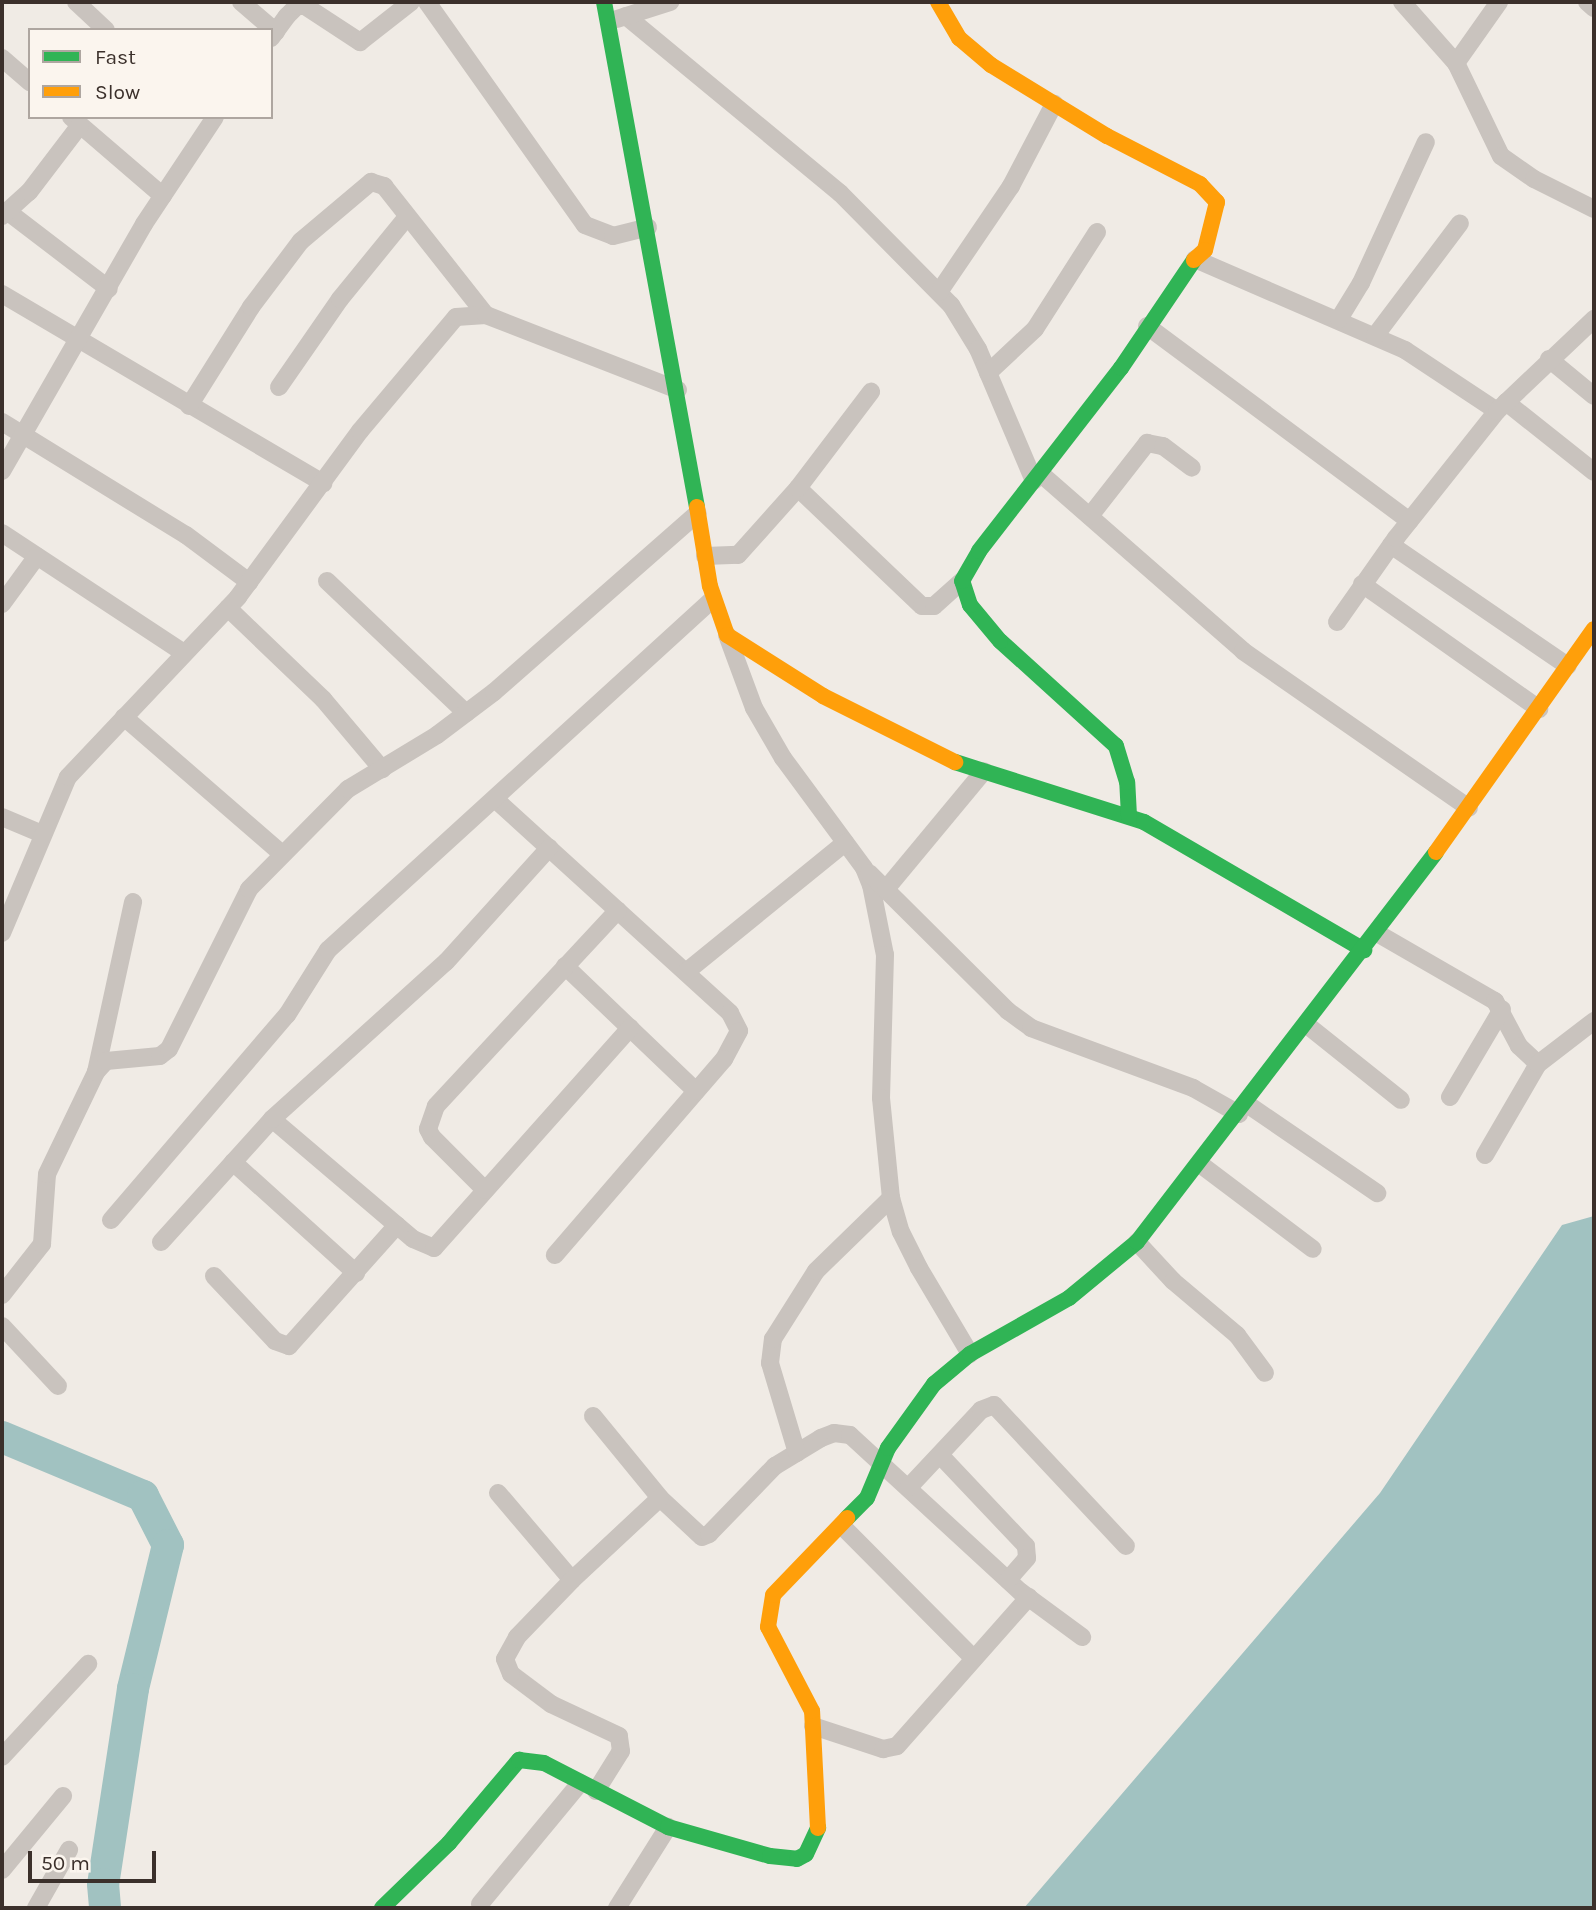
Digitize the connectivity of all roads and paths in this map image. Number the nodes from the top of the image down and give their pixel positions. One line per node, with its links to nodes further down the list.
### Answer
1 (75, 2): 13 (street)
2 (242, 2): 14 (street)
3 (411, 2): 15 (street)
4 (427, 2): 28 (street)
5 (604, 2): 12 (street)
6 (670, 2): 12 (street)
7 (938, 2): 19 (street)
8 (1402, 2): 17 (street)
9 (1499, 2): 17 (street)
10 (1587, 2): 11 (street)
11 (1594, 8)
12 (619, 18): 28 (street); 32 (street)
13 (104, 28)
14 (266, 28)
15 (273, 35)
16 (2, 58): 18 (street)
17 (1456, 63): 24 (street)
18 (28, 80)
19 (1054, 104): 30 (street); 32 (street)
20 (209, 120): 23 (street)
21 (75, 121): 23 (street); 25 (street)
22 (1426, 142): 35 (street)
23 (163, 196): 31 (street)
24 (1592, 204)
25 (4, 214): 31 (street)
26 (406, 218): 34 (street); 42 (street); 46 (street)
27 (1460, 223): 38 (street)
28 (648, 227): 43 (street)
29 (1097, 232): 41 (street)
30 (1195, 259): 35 (street); 37 (street)
31 (109, 289): 39 (street)
32 (939, 292): 41 (street)
33 (2, 294): 39 (street)
34 (486, 315): 43 (street); 54 (street)
35 (1339, 319): 38 (street)
36 (1594, 319): 40 (street)
37 (1147, 326): 53 (street); 58 (street)
38 (1375, 336): 47 (street)
39 (79, 342): 46 (street); 49 (street)
40 (1549, 359): 45 (street); 47 (street)
41 (988, 373): 53 (street)
42 (279, 387)
43 (678, 390): 56 (street)
44 (871, 392): 55 (street)
45 (1594, 396)
46 (189, 406): 54 (street)
47 (1502, 406): 52 (street); 58 (street)
48 (2, 422): 49 (street)
49 (23, 436): 51 (street); 65 (street)
50 (1192, 468): 57 (street)
51 (2, 471)
52 (1594, 472)
53 (1037, 477): 57 (street); 64 (street)
54 (323, 483): 65 (street)
55 (798, 488): 61 (street); 64 (street)
56 (698, 513): 61 (street); 76 (street)
57 (1090, 516): 81 (street)
58 (1410, 521): 60 (street)
59 (2, 533): 62 (street)
60 (1391, 545): 66 (street); 74 (street)
61 (705, 555): 67 (street)
62 (37, 556): 68 (street); 73 (street)
63 (327, 581): 76 (street)
64 (962, 581): 82 (street)
65 (249, 582): 69 (street)
66 (1362, 584): 70 (street); 75 (street)
67 (713, 599): 72 (street); 80 (street)
68 (2, 604)
69 (228, 608): 73 (street); 78 (street)
70 (1337, 622)
71 (1594, 629): 74 (street)
72 (727, 635): 79 (street); 85 (street)
73 (184, 653): 77 (street)
74 (1568, 666): 75 (street)
75 (1539, 709): 81 (street)
76 (466, 713): 78 (street)
77 (124, 717): 84 (street); 87 (street)
78 (382, 769): 87 (street)
79 (984, 771): 82 (street); 89 (street)
80 (495, 799): 86 (street); 115 (street)
81 (1469, 808): 94 (street)
82 (1129, 816): 95 (street)
83 (2, 817): 84 (street)
84 (42, 834): 90 (street)
85 (845, 843): 88 (street); 97 (street)
86 (549, 848): 92 (street); 108 (street)
87 (281, 853): 103 (street)
88 (864, 868): 89 (street); 114 (street)
89 (886, 889): 107 (street)
90 (8, 900): 93 (street)
91 (133, 902): 103 (street)
92 (618, 910): 96 (street); 97 (street)
93 (2, 933)
94 (1377, 933): 95 (street); 98 (street)
95 (1364, 950): 100 (street)
96 (565, 966): 101 (street); 112 (street)
97 (686, 972): 104 (street)
98 (1502, 1009): 102 (street); 105 (street)
99 (1594, 1021): 102 (street)
100 (1307, 1025): 106 (street); 107 (street)
101 (630, 1028): 104 (street); 112 (street)
102 (1538, 1064): 109 (street)
103 (96, 1072): 123 (street)
104 (696, 1091): 120 (street)
105 (1450, 1097)
106 (1401, 1100)
107 (1243, 1109): 111 (street); 113 (street)
108 (272, 1119): 110 (street); 116 (street)
109 (1485, 1155)
110 (233, 1162): 117 (street); 121 (street)
111 (1200, 1164): 118 (street); 119 (street)
112 (485, 1190): 116 (street)
113 (1377, 1193)
114 (891, 1198): 125 (street); 129 (street)
115 (111, 1220)
116 (397, 1225): 121 (street)
117 (161, 1242)
118 (1137, 1242): 125 (street); 126 (street)
119 (1313, 1249)
120 (555, 1255)
121 (356, 1273): 122 (street)
122 (214, 1276)
123 (2, 1295)
124 (2, 1325): 127 (street)
125 (970, 1354): 131 (street)
126 (1265, 1373)
127 (58, 1387)
128 (593, 1416): 134 (street)
129 (797, 1453): 131 (street); 134 (street)
130 (940, 1455): 132 (street); 136 (street); 138 (street)
131 (883, 1462): 132 (street); 135 (street)
132 (909, 1487): 138 (street)
133 (498, 1493): 137 (street)
134 (660, 1498): 137 (street)
135 (842, 1526): 141 (street); 143 (street)
136 (1126, 1546)
137 (572, 1580): 146 (street)
138 (1008, 1580): 139 (street)
139 (1029, 1597): 140 (street); 141 (street)
140 (1082, 1637)
141 (974, 1659): 143 (street)
142 (88, 1664): 144 (street)
143 (813, 1726): 148 (street)
144 (2, 1757)
145 (580, 1783): 146 (street); 151 (street); 153 (street)
146 (596, 1791): 148 (street)
147 (63, 1796): 150 (street)
148 (668, 1828): 154 (street)
149 (69, 1850): 152 (street)
150 (2, 1870)
151 (481, 1904)
152 (36, 1908)
153 (382, 1908)
154 (617, 1908)

